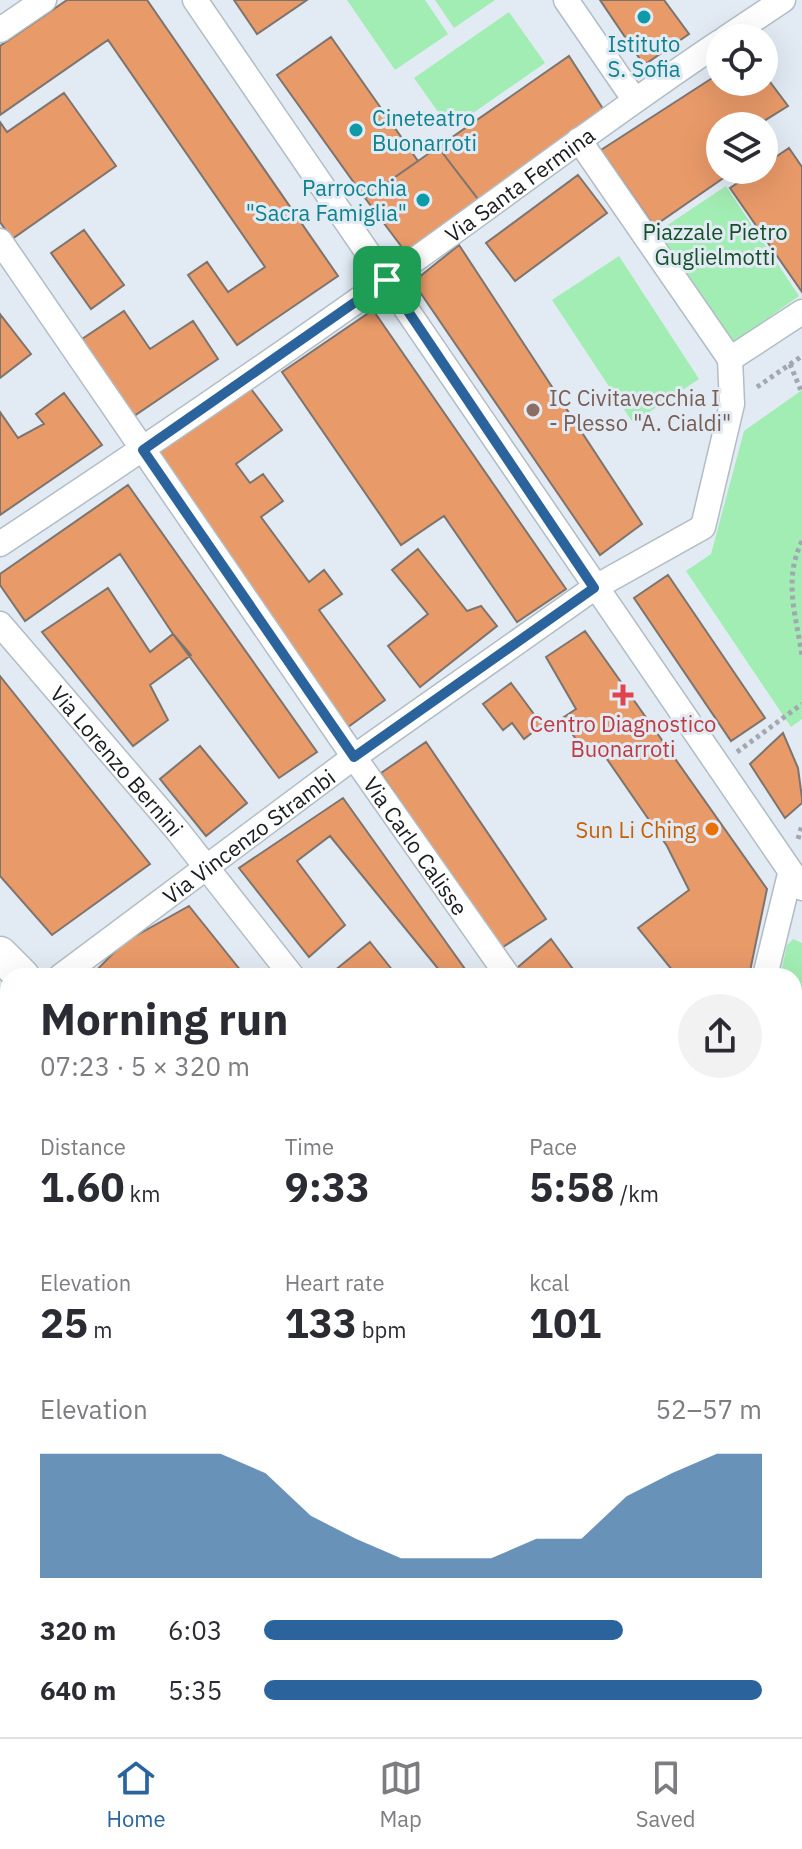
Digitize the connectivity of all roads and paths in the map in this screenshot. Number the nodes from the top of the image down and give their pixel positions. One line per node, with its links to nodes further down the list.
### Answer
1 (44, 0): 6 (street)
2 (195, 0): 12 (street)
3 (566, 0): 8 (street)
4 (783, 0): 5 (street)
5 (747, 24)
6 (0, 30)
7 (706, 51): 8 (street, Via Santa Fermina)
8 (634, 99): 9 (street, Via Santa Fermina)
9 (579, 140): 12 (street, Via Santa Fermina); 15 (street)
10 (0, 241): 11 (street, Via Carlo Calisse)
11 (10, 276): 19 (street, Via Carlo Calisse)
12 (387, 280): 19 (street, Via Santa Fermina); 22 (street)
13 (802, 312): 15 (street)
14 (802, 356): 16 (path)
15 (730, 359): 18 (street, Via Vincenzo Strambi)
16 (790, 364): 17 (path); 18 (path)
17 (802, 393)
18 (732, 404): 22 (street, Via Vincenzo Strambi)
19 (143, 450): 21 (street, Via Santa Fermina); 26 (street, Via Carlo Calisse)
20 (802, 541): 24 (path)
21 (0, 544)
22 (594, 588): 26 (street, Via Vincenzo Strambi); 27 (street)
23 (0, 624): 28 (street, Via Lorenzo Bernini)
24 (802, 656)
25 (802, 704): 27 (path)
26 (354, 757): 28 (street, Via Vincenzo Strambi); 32 (street, Via Carlo Calisse)
27 (717, 767): 29 (street)
28 (205, 866): 30 (street, Via Vincenzo Strambi); 31 (street, Via Lorenzo Bernini)
29 (796, 881): 33 (street)
30 (71, 968)
31 (286, 968)
32 (502, 968)
33 (768, 968)

